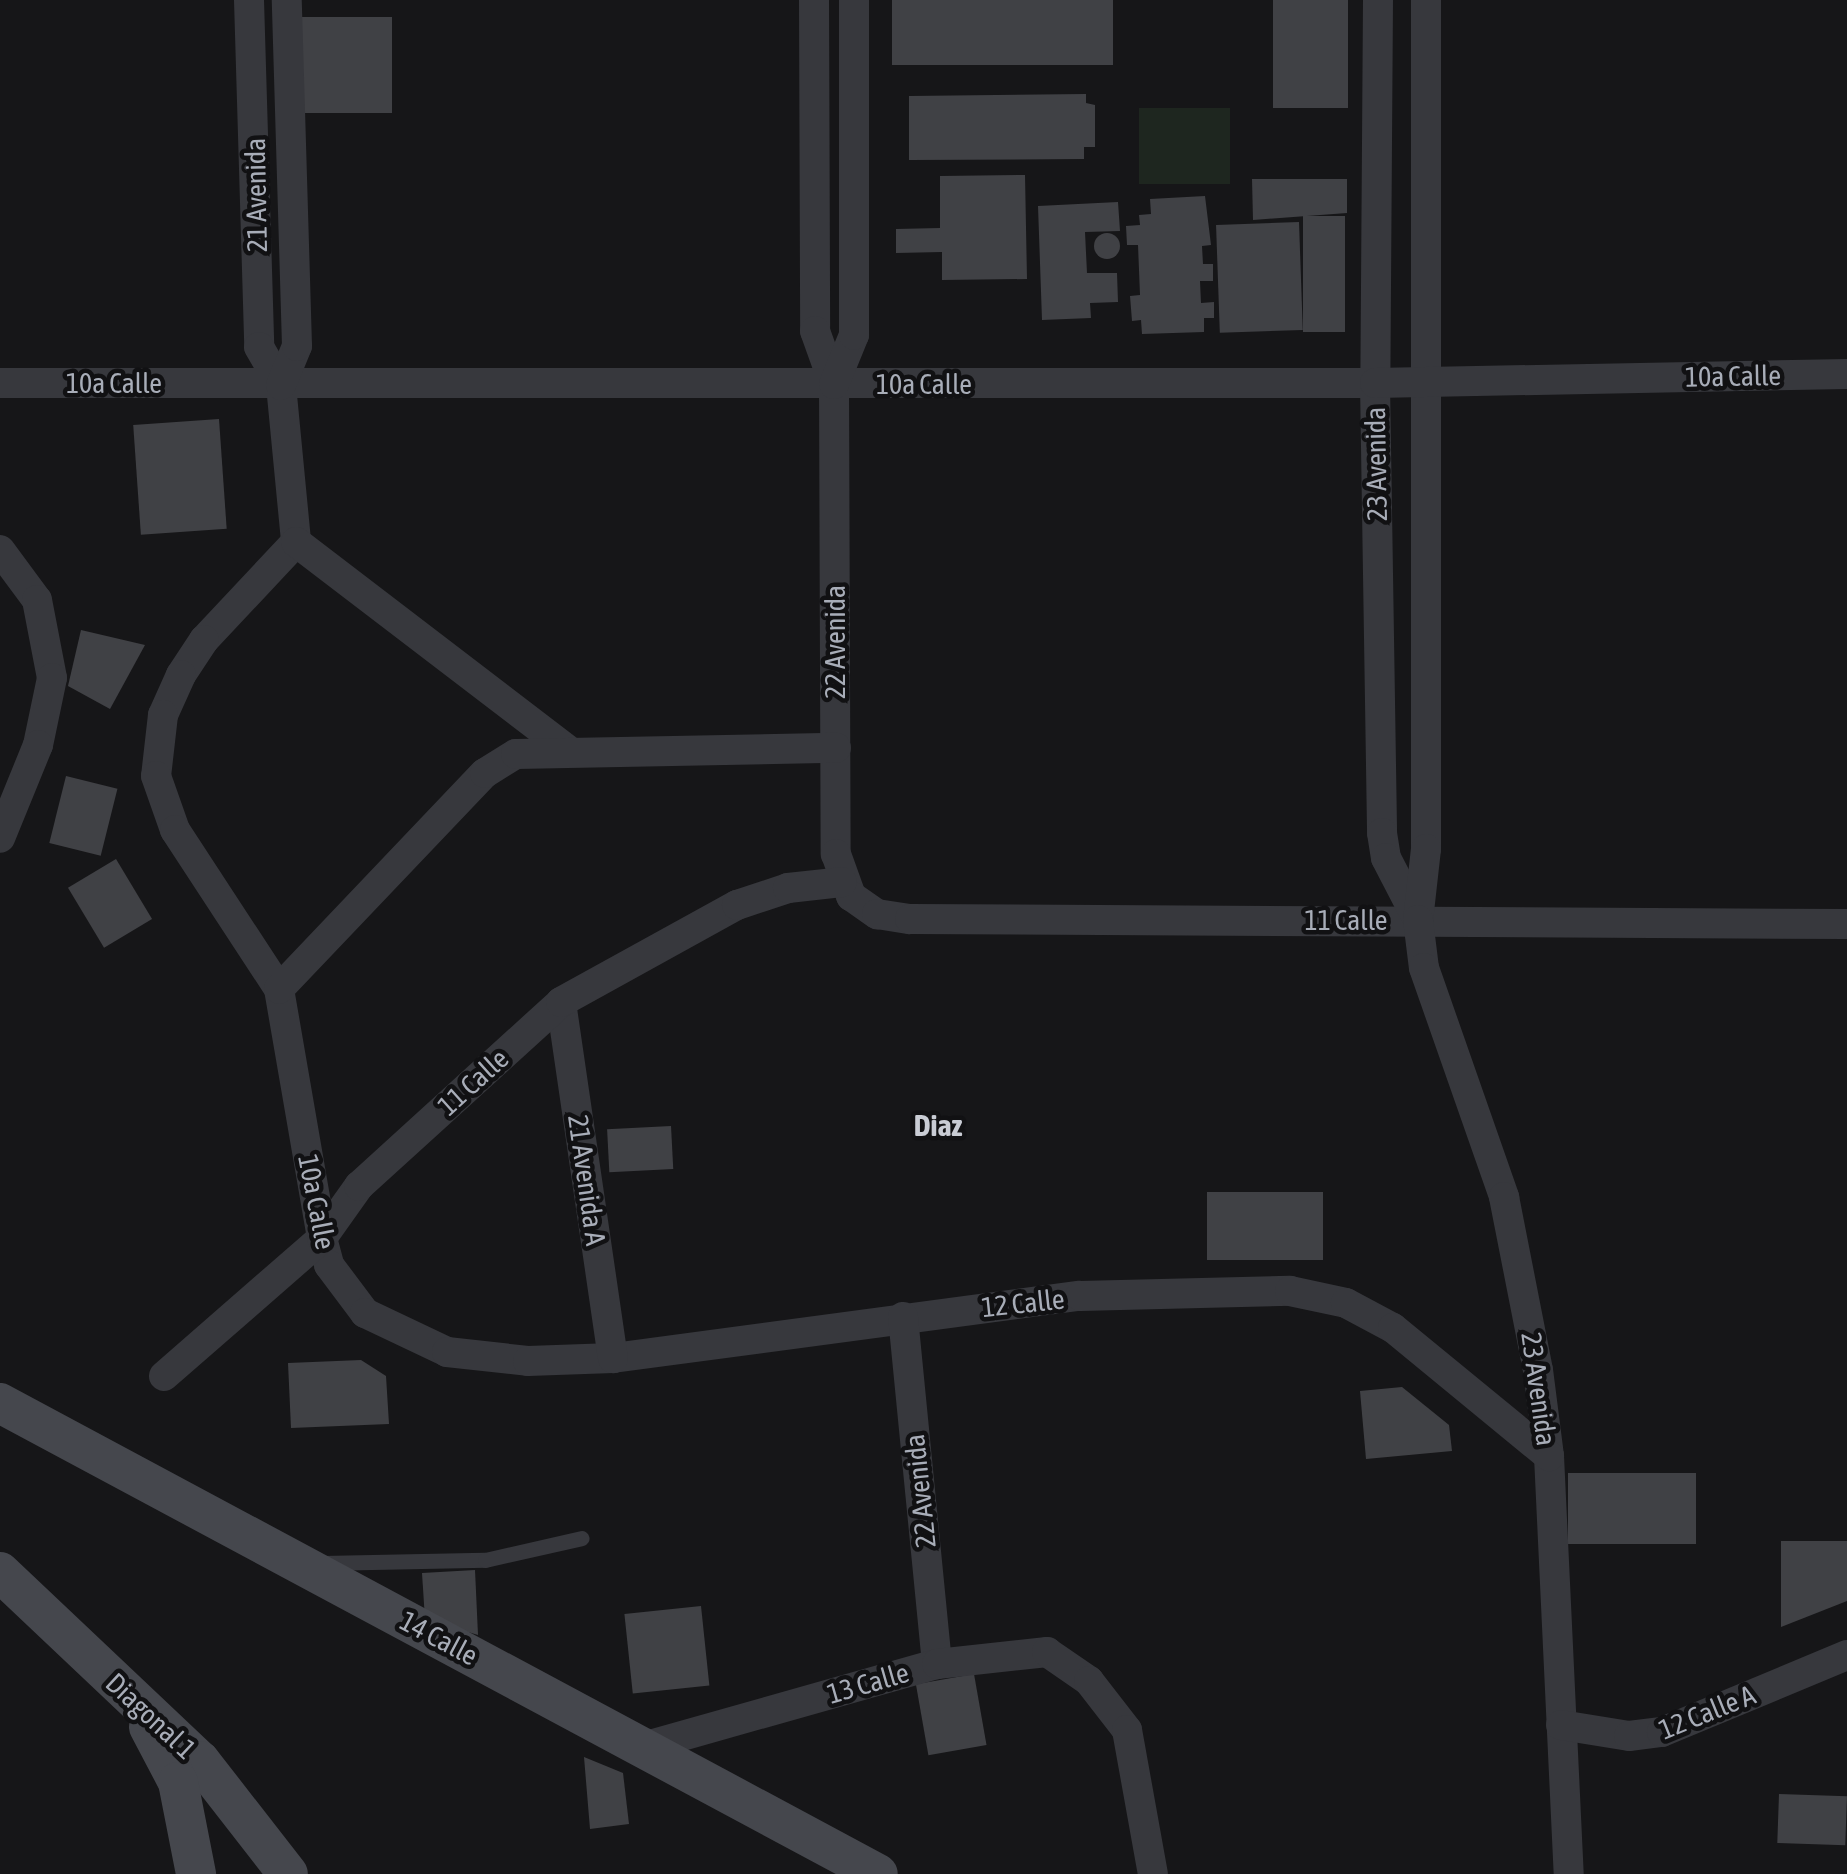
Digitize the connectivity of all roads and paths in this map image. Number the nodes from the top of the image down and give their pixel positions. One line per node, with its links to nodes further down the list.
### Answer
1 (249, 0): 12 (street, 21 Avenida)
2 (287, 0): 12 (street, 21 Avenida)
3 (814, 0): 11 (street, 22 Avenida)
4 (854, 0): 11 (street, 22 Avenida)
5 (1378, 0): 10 (street, 23 Avenida)
6 (1426, 0): 8 (street, 23 Avenida)
7 (1847, 374): 8 (street, 10a Calle)
8 (1421, 381): 10 (street, 10a Calle); 19 (street, 23 Avenida)
9 (0, 382): 12 (street, 10a Calle)
10 (1375, 383): 11 (street, 10a Calle); 19 (street, 23 Avenida)
11 (834, 384): 12 (street, 10a Calle); 15 (street, 22 Avenida)
12 (281, 385): 13 (street, 21 Avenida)
13 (296, 542): 16 (street); 21 (street, 10a Calle)
14 (0, 550): 17 (street)
15 (836, 748): 16 (street); 18 (street, 22 Avenida)
16 (567, 749): 21 (street)
17 (0, 838)
18 (847, 889): 19 (street, 11 Calle); 22 (street, 11 Calle)
19 (1418, 920): 20 (street, 11 Calle); 29 (street, 23 Avenida)
20 (1847, 924)
21 (279, 990): 23 (street, 10a Calle)
22 (561, 1002): 23 (street, 11 Calle); 26 (street, 21 Avenida A)
23 (322, 1238): 25 (street, 10a Calle); 27 (street, 11 Calle)
24 (904, 1317): 26 (street, 12 Calle); 29 (street, 12 Calle); 34 (street, 22 Avenida)
25 (447, 1352): 26 (street, 12 Calle)
26 (613, 1358)
27 (164, 1376)
28 (0, 1403): 31 (street, 14 Calle)
29 (1549, 1456): 36 (street, 23 Avenida)
30 (582, 1538): 31 (lane)
31 (298, 1562): 37 (street, 14 Calle)
32 (0, 1572): 35 (street, Diagonal 1)
33 (1847, 1654): 36 (street, 12 Calle A)
34 (937, 1664): 37 (street, 13 Calle); 41 (street, 13 Calle)
35 (113, 1682): 38 (street); 39 (street, Diagonal 1)
36 (1561, 1725): 42 (street, 23 Avenida)
37 (642, 1746): 40 (street, 14 Calle)
38 (196, 1874)
39 (288, 1874)
40 (878, 1874)
41 (1153, 1874)
42 (1569, 1874)

